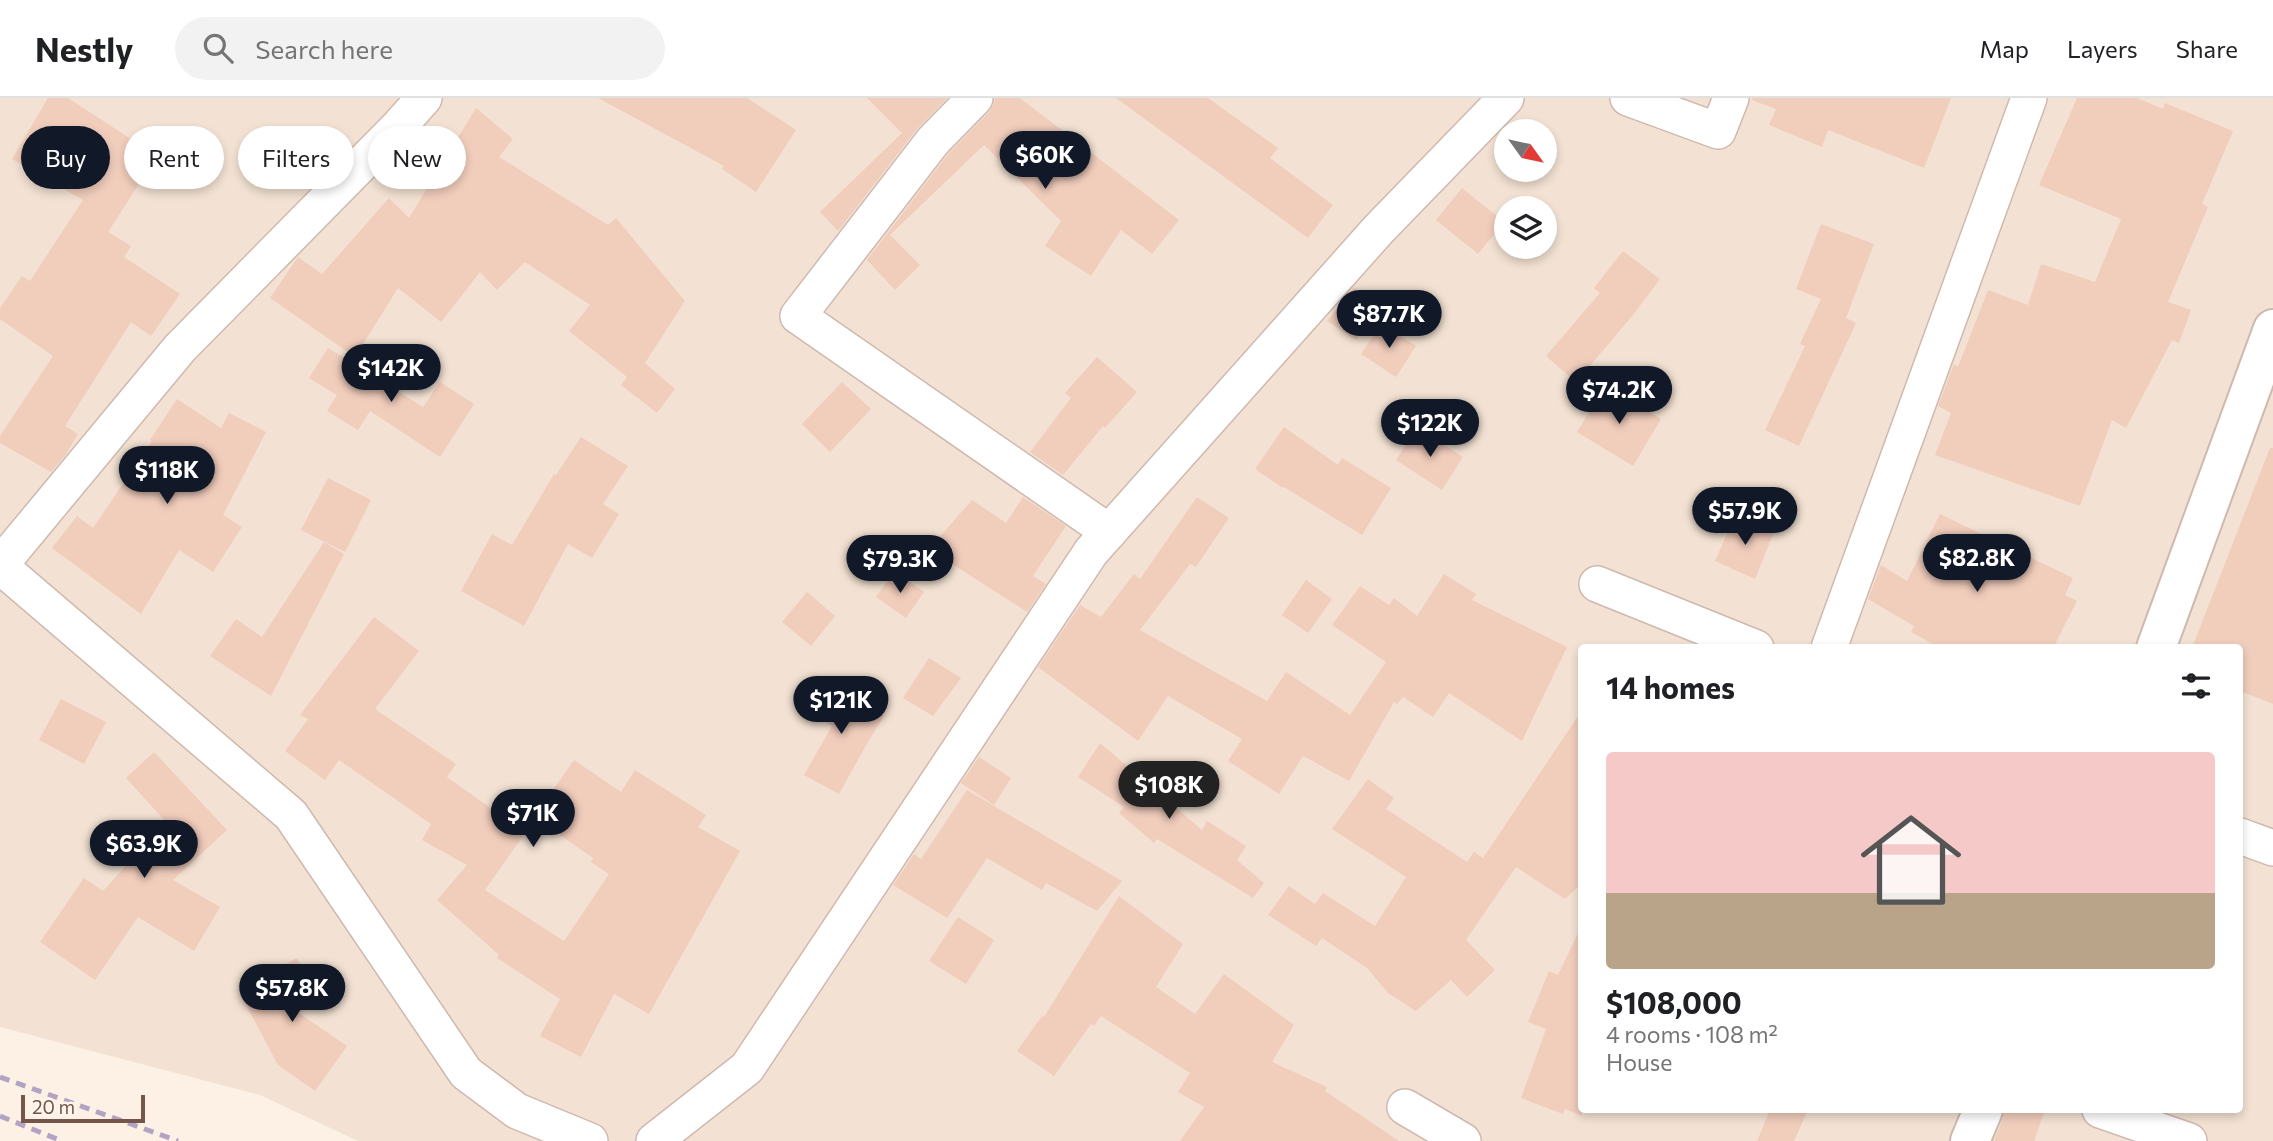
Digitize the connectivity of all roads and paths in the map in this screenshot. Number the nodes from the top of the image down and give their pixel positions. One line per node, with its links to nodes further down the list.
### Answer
1 (424, 98): 9 (street)
2 (975, 98): 8 (street)
3 (1506, 98): 8 (street)
4 (1628, 98): 5 (street)
5 (1731, 98)
6 (2029, 98): 12 (street)
7 (2273, 328): 13 (street)
8 (1109, 532): 20 (street)
9 (0, 565): 19 (street)
10 (1597, 584): 11 (street)
11 (1746, 644)
12 (1830, 644)
13 (2157, 644)
14 (2243, 837): 15 (street)
15 (2273, 848)
16 (1405, 1107): 21 (street)
17 (1982, 1113): 22 (street)
18 (2108, 1113): 23 (street)
19 (590, 1141)
20 (654, 1141)
21 (1463, 1141)
22 (1970, 1141)
23 (2189, 1141)

